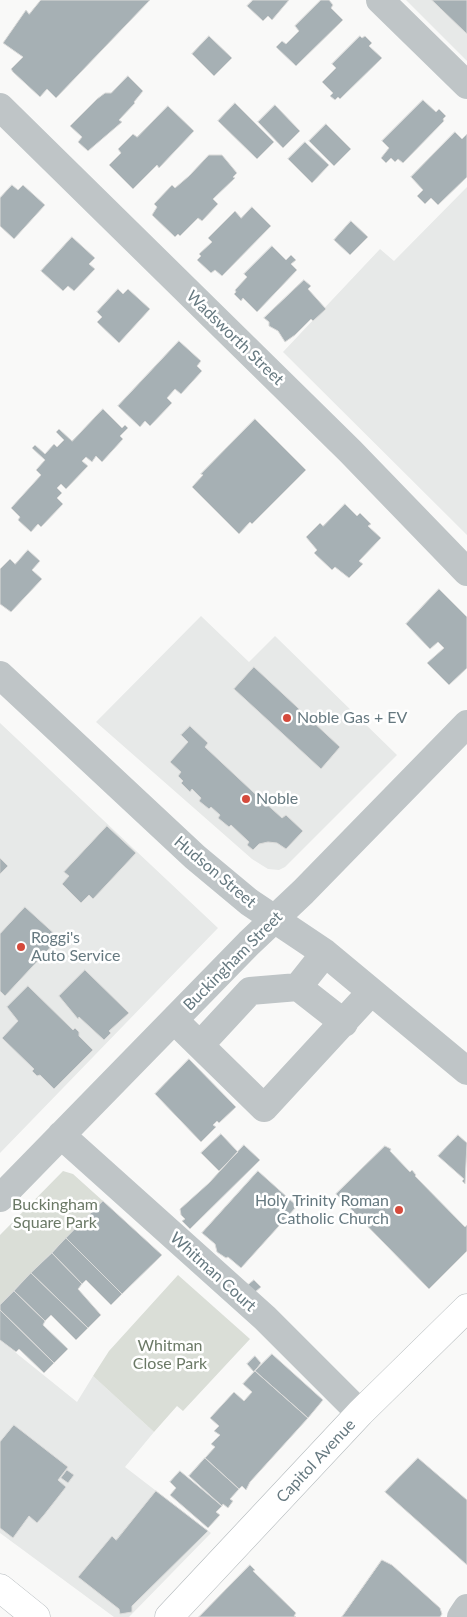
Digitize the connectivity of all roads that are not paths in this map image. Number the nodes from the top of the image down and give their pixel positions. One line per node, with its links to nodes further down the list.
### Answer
1 (380, 0): 2 (street)
2 (467, 85)
3 (0, 107): 4 (street, Wadsworth Street)
4 (467, 572)
5 (0, 675): 7 (street, Hudson Street)
6 (467, 724): 7 (street, Buckingham Street)
7 (275, 919): 8 (street, Hudson Street); 9 (street, Buckingham Street)
8 (325, 953): 10 (street); 12 (street, Hudson Street)
9 (226, 967): 11 (street); 13 (street, Buckingham Street)
10 (298, 988): 11 (street); 14 (street)
11 (250, 991): 15 (street)
12 (371, 992): 14 (street); 16 (street, Hudson Street)
13 (174, 1020): 15 (street); 17 (street, Buckingham Street)
14 (344, 1023): 15 (street)
15 (200, 1045)
16 (467, 1071)
17 (61, 1135): 18 (street, Buckingham Street); 20 (street, Whitman Court)
18 (0, 1198)
19 (467, 1308): 20 (main road, Capitol Avenue)
20 (360, 1413): 24 (main road, Capitol Avenue)
21 (0, 1588): 23 (main road)
22 (467, 1608): 25 (street)
23 (36, 1617)
24 (168, 1617)
25 (461, 1617)

